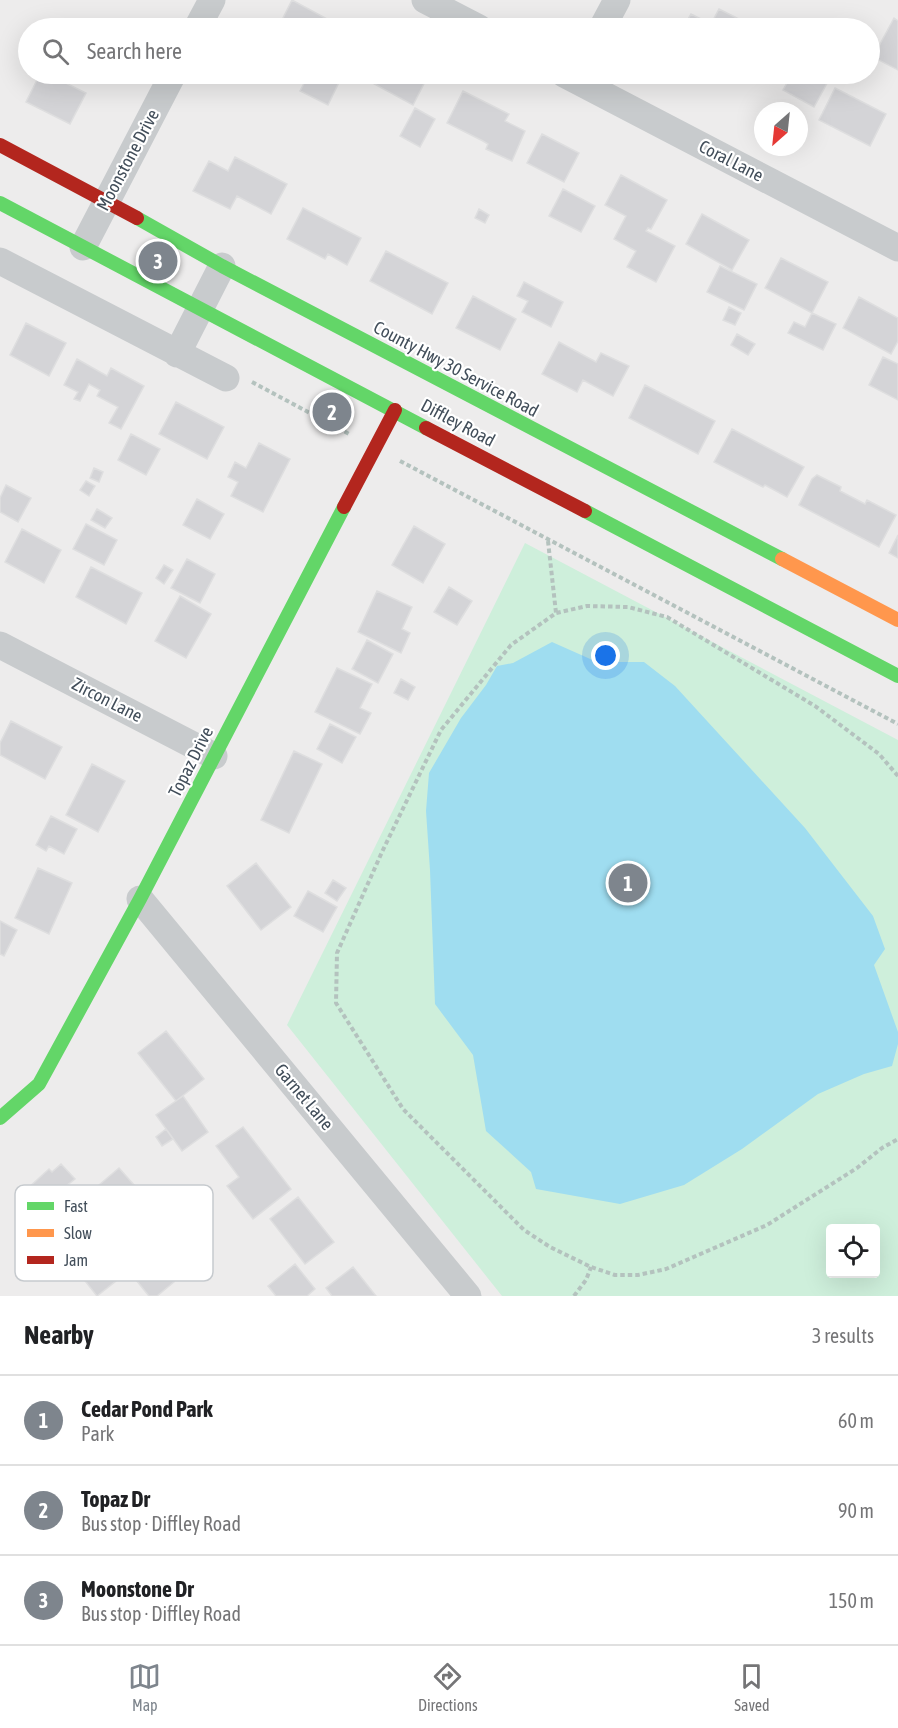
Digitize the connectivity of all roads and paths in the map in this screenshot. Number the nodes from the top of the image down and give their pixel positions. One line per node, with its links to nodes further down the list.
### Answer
1 (212, 0): 4 (street)
2 (424, 0): 5 (street)
3 (617, 0): 6 (street)
4 (202, 18)
5 (459, 18)
6 (607, 18)
7 (168, 84): 10 (street, Moonstone Drive)
8 (588, 84): 12 (street, Coral Lane)
9 (0, 145): 10 (street, County Hwy 30 Service Road)
10 (106, 201): 13 (street, Moonstone Drive); 15 (street, County Hwy 30 Service Road)
11 (0, 203): 13 (street, Diffley Road)
12 (897, 244)
13 (83, 247): 16 (street, Diffley Road)
14 (0, 261): 17 (street)
15 (222, 266): 16 (street); 23 (street, County Hwy 30 Service Road)
16 (201, 308): 17 (street); 19 (street, Diffley Road)
17 (177, 354): 18 (street)
18 (226, 378): 20 (path)
19 (395, 410): 20 (street, Topaz Drive); 25 (street, Diffley Road)
20 (375, 448): 21 (path); 27 (street, Topaz Drive)
21 (548, 540): 22 (path); 26 (path)
22 (556, 613): 28 (path); 32 (path)
23 (898, 620)
24 (0, 645): 27 (street, Zircon Lane)
25 (898, 676)
26 (898, 724)
27 (214, 756): 29 (street, Topaz Drive)
28 (898, 776)
29 (140, 899): 30 (street, Topaz Drive); 33 (street, Garnet Lane)
30 (0, 1118)
31 (898, 1139): 32 (path)
32 (591, 1267): 34 (path)
33 (468, 1296)
34 (574, 1296)

